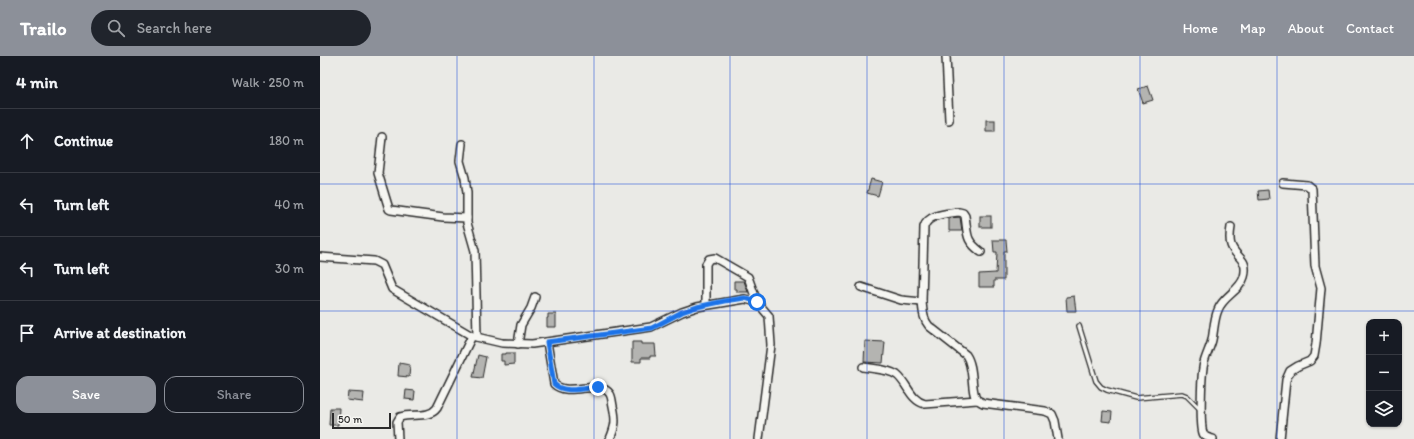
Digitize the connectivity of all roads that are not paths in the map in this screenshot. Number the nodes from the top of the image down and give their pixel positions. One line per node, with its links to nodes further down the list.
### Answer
1 (946, 56): 2 (street)
2 (949, 120)
3 (382, 137): 6 (street)
4 (462, 144): 6 (street)
5 (1283, 183): 27 (street)
6 (467, 218): 16 (street)
7 (1231, 227): 21 (street)
8 (981, 252): 13 (street)
9 (320, 257): 16 (street)
10 (861, 287): 13 (street)
11 (535, 297): 18 (street)
12 (757, 302): 14 (street); 14 (street); 24 (street)
13 (922, 302): 20 (street)
14 (706, 305): 17 (street)
15 (1079, 326): 21 (lane)
16 (474, 336): 18 (street); 22 (street)
17 (547, 342): 18 (street); 23 (street)
18 (518, 344)
19 (863, 367): 20 (street)
20 (977, 400): 25 (street)
21 (1202, 410): 26 (street)
22 (398, 439)
23 (610, 439)
24 (759, 439)
25 (1058, 439)
26 (1213, 439)
27 (1280, 439)

